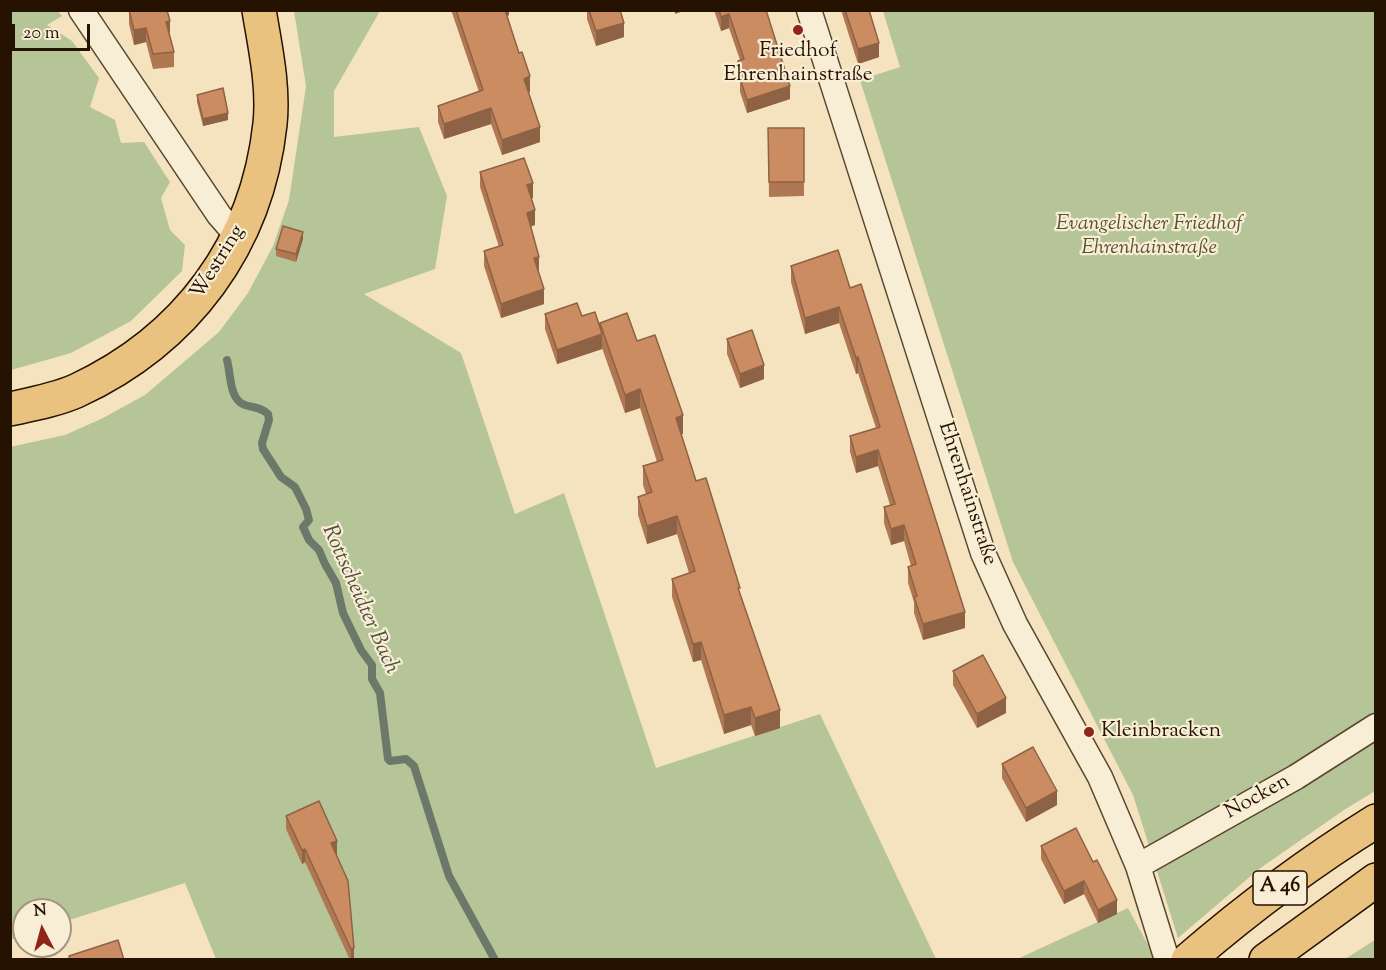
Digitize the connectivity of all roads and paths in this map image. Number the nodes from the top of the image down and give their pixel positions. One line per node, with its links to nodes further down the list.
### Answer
1 (81, 10): 4 (street)
2 (260, 10): 4 (main road, Westring)
3 (809, 10): 8 (street, Ehrenhainstraße)
4 (239, 238): 5 (main road, Westring)
5 (10, 409)
6 (1376, 726): 8 (street, Nocken)
7 (1376, 821): 11 (main road, A 46)
8 (1138, 866): 10 (street, Ehrenhainstraße)
9 (1376, 880): 12 (main road, A 46)
10 (1167, 960)
11 (1188, 960)
12 (1266, 960)

